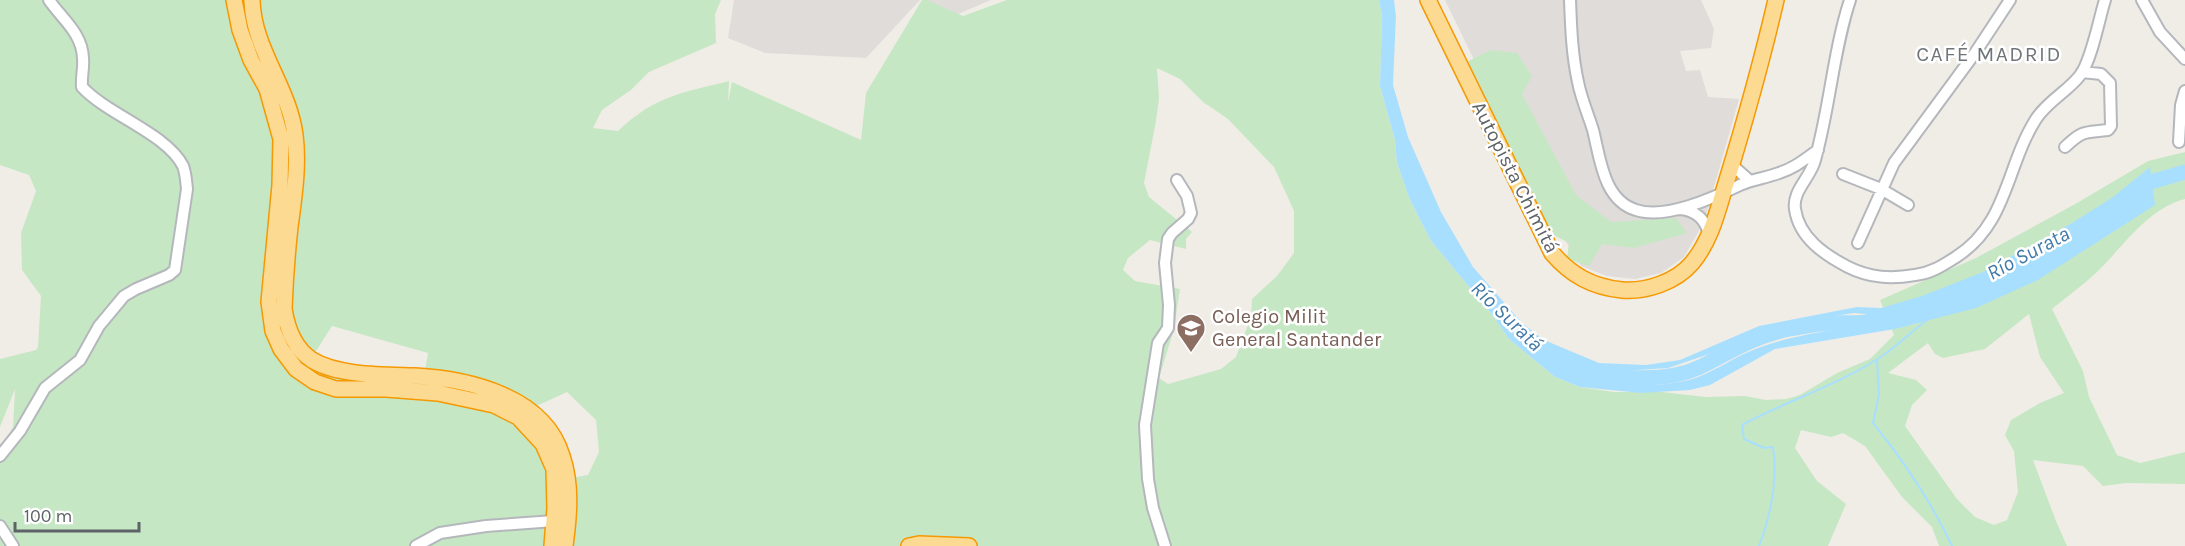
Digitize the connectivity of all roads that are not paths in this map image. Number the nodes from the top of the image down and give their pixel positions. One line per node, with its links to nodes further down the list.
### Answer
1 (49, 0): 27 (street)
2 (234, 0): 28 (highway)
3 (252, 0): 33 (highway)
4 (1428, 0): 25 (highway, Autopista Chimitá)
5 (1570, 0): 24 (street)
6 (1776, 0): 17 (highway, Autopista Chimitá)
7 (1850, 0): 16 (street)
8 (2010, 0): 21 (street)
9 (2105, 0): 12 (street)
10 (2142, 0): 11 (street)
11 (2185, 59)
12 (2082, 72): 15 (street); 16 (street)
13 (2185, 91): 14 (street)
14 (2179, 142)
15 (2065, 147)
16 (1818, 150): 20 (street)
17 (1732, 165): 20 (street); 22 (highway, Autopista Chimitá)
18 (1842, 174): 21 (street)
19 (1177, 180): 36 (street)
20 (1750, 181): 22 (street)
21 (1881, 189): 23 (street); 26 (street)
22 (1723, 193): 24 (street); 25 (highway, Autopista Chimitá)
23 (1908, 205)
24 (1679, 209): 25 (street)
25 (1709, 235)
26 (1858, 243)
27 (0, 456)
28 (554, 521): 31 (street); 32 (highway)
29 (0, 526): 30 (street)
30 (13, 546)
31 (416, 546)
32 (552, 546)
33 (565, 546)
34 (909, 546): 35 (highway)
35 (969, 546)
36 (1165, 546)

